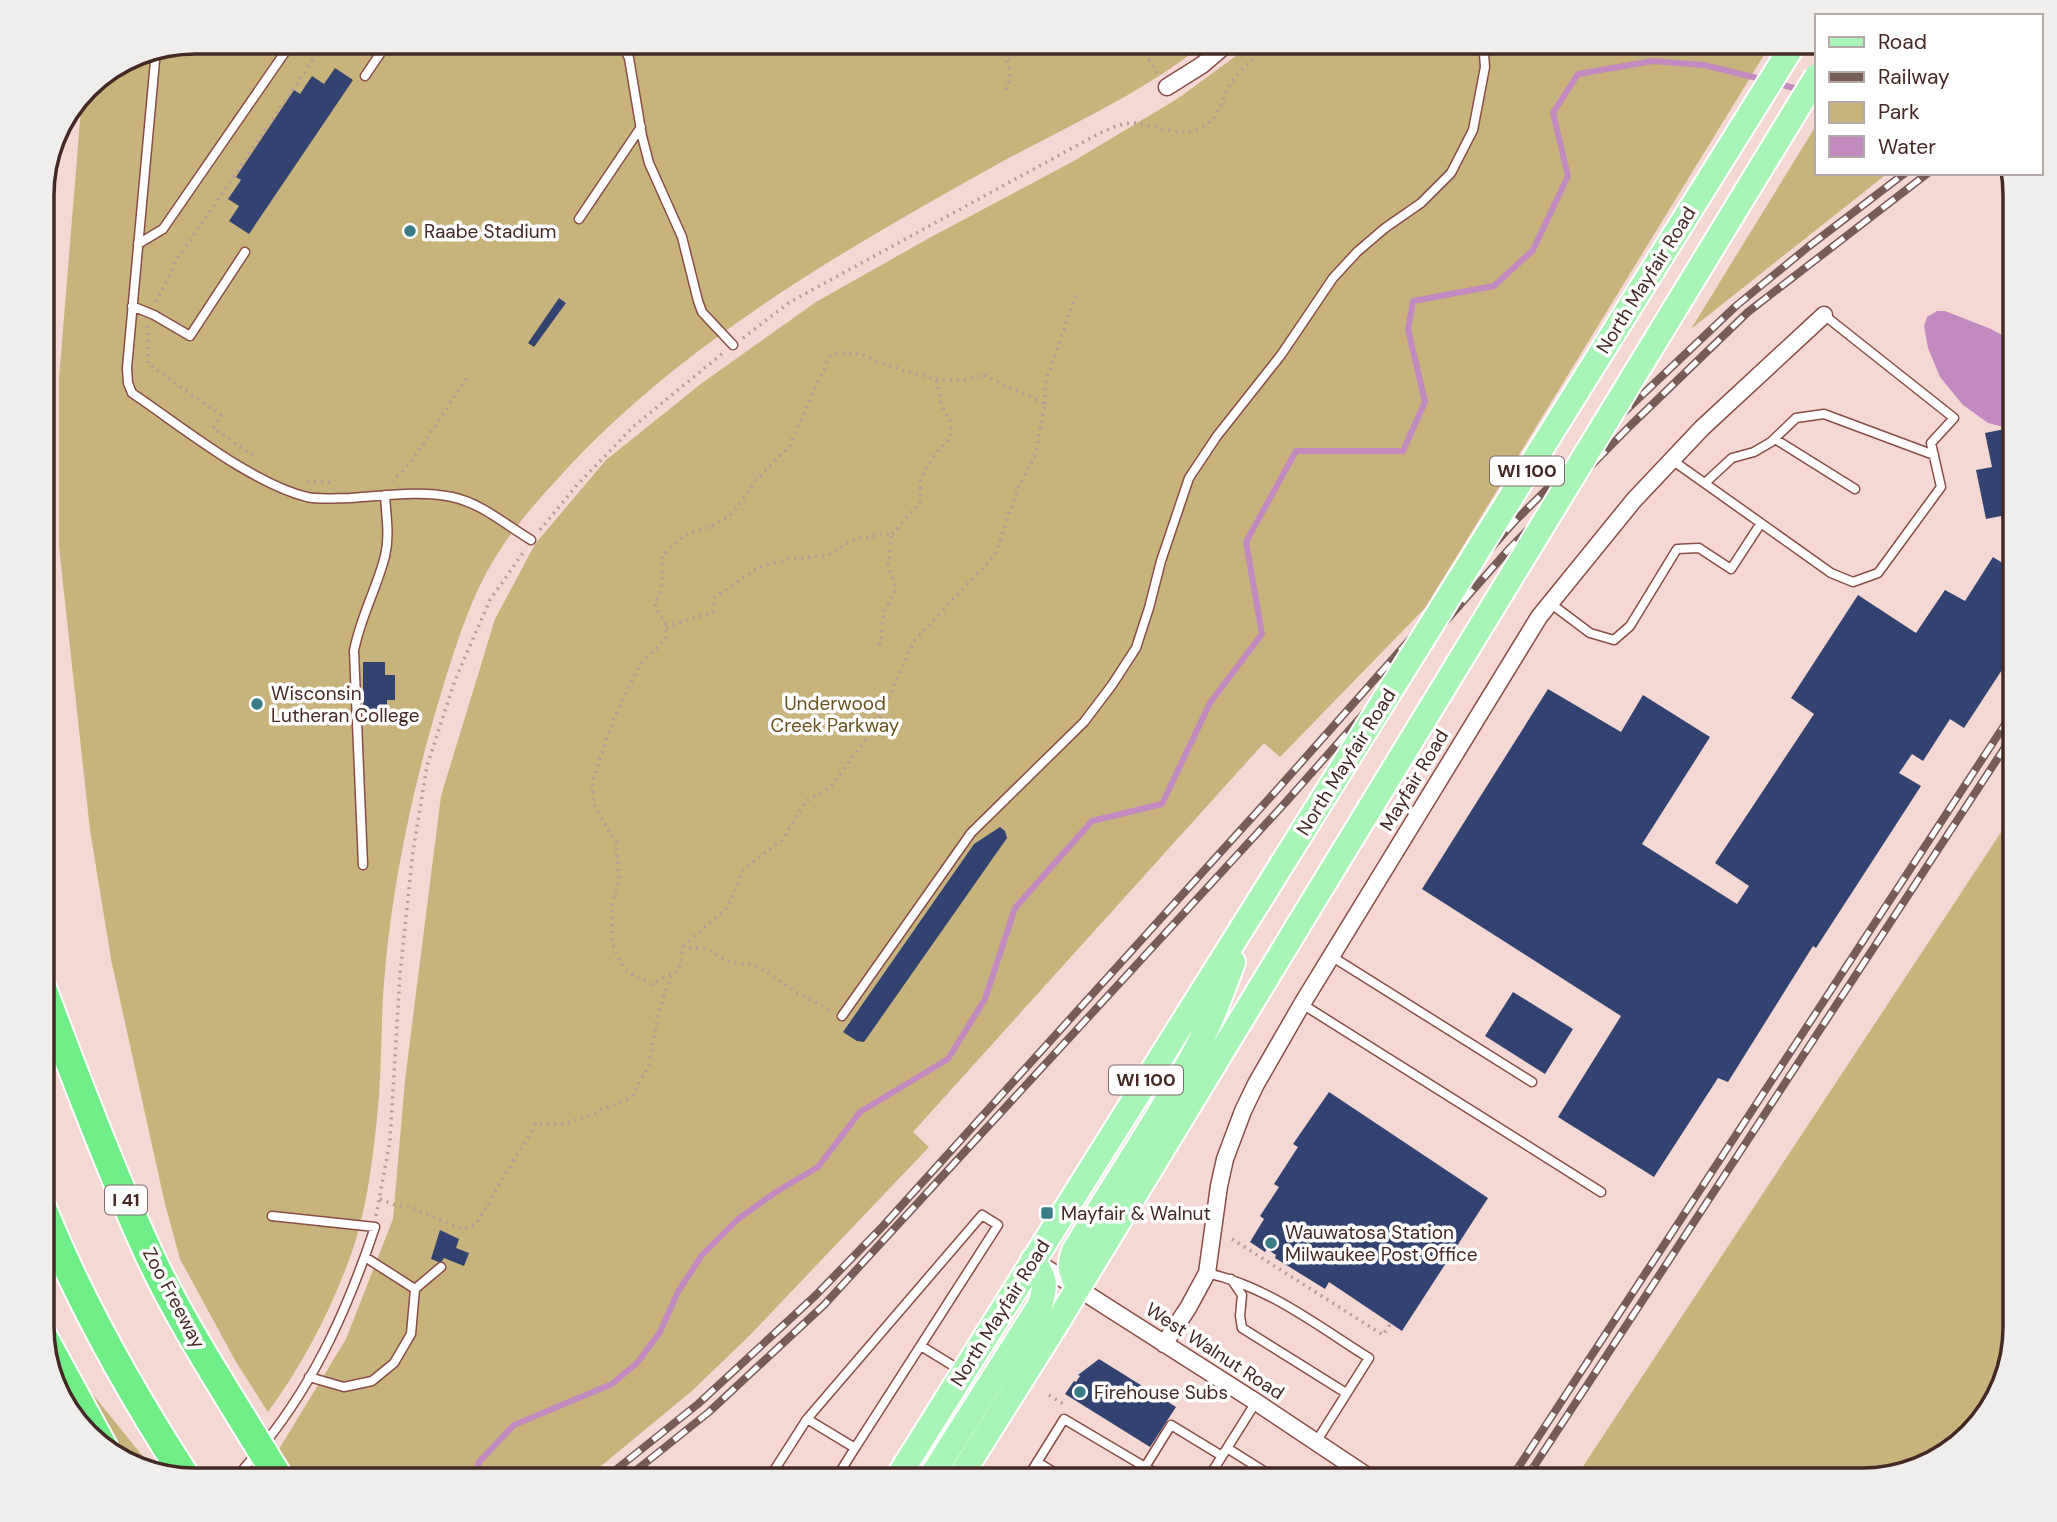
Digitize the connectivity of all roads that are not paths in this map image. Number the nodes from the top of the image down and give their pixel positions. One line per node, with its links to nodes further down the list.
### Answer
1 (284, 54): 13 (lane)
2 (380, 54): 8 (lane)
3 (627, 54): 11 (lane)
4 (1215, 54): 10 (street)
5 (1484, 54): 31 (lane)
6 (1788, 54): 28 (main road, North Mayfair Road / WI 100, bridge)
7 (155, 60): 13 (lane)
8 (365, 76)
9 (1815, 79): 42 (main road, North Mayfair Road / WI 100, bridge)
10 (1167, 87)
11 (640, 127): 12 (lane); 17 (lane)
12 (579, 219)
13 (138, 244): 15 (lane)
14 (245, 252): 15 (lane)
15 (132, 306): 23 (lane)
16 (1825, 315): 19 (lane); 20 (street, Mayfair Road)
17 (733, 345)
18 (1775, 439): 19 (lane); 21 (lane); 22 (lane)
19 (1934, 455): 24 (lane)
20 (1671, 460): 21 (lane); 26 (street, Mayfair Road)
21 (1705, 484): 24 (lane)
22 (1855, 488)
23 (385, 495): 25 (lane); 27 (lane)
24 (1761, 523): 26 (lane)
25 (531, 540)
26 (1549, 603): 29 (street, Mayfair Road)
27 (363, 865)
28 (1256, 906): 38 (main road, North Mayfair Road / WI 100); 42 (main road)
29 (1331, 956): 30 (street, Mayfair Road); 33 (lane)
30 (1302, 1004): 34 (lane); 40 (street, Mayfair Road)
31 (842, 1016)
32 (55, 1023): 61 (highway, Zoo Freeway / I 41, bridge)
33 (1532, 1082)
34 (1601, 1192)
35 (272, 1216): 37 (lane)
36 (55, 1237): 58 (highway)
37 (365, 1257): 43 (lane); 48 (lane)
38 (1033, 1260): 42 (street, West Walnut Road); 47 (main road, North Mayfair Road / WI 100); 65 (main road)
39 (442, 1267): 43 (lane)
40 (1207, 1273): 41 (lane); 44 (street, Mayfair Road)
41 (1230, 1278): 49 (lane); 49 (lane)
42 (1078, 1287): 44 (street, West Walnut Road); 66 (main road, North Mayfair Road / WI 100)
43 (415, 1289): 48 (lane)
44 (1164, 1344): 50 (street, West Walnut Road)
45 (921, 1346): 47 (lane); 52 (lane); 54 (lane)
46 (62, 1371): 51 (highway)
47 (963, 1372): 64 (main road, North Mayfair Road / WI 100)
48 (309, 1377): 60 (lane)
49 (1346, 1393): 53 (lane)
50 (1255, 1402): 53 (street, West Walnut Road); 55 (lane)
51 (85, 1414)
52 (807, 1419): 54 (lane); 62 (lane)
53 (1316, 1442): 71 (street, West Walnut Road)
54 (855, 1448): 63 (lane)
55 (1227, 1448): 56 (lane); 70 (lane)
56 (1222, 1456): 59 (lane); 69 (lane)
57 (1037, 1462): 59 (lane); 67 (lane); 68 (lane)
58 (179, 1467)
59 (1145, 1467)
60 (244, 1468)
61 (273, 1468)
62 (776, 1468)
63 (842, 1468)
64 (903, 1468)
65 (937, 1468)
66 (965, 1468)
67 (1033, 1468)
68 (1047, 1468)
69 (1214, 1468)
70 (1259, 1468)
71 (1355, 1468)

